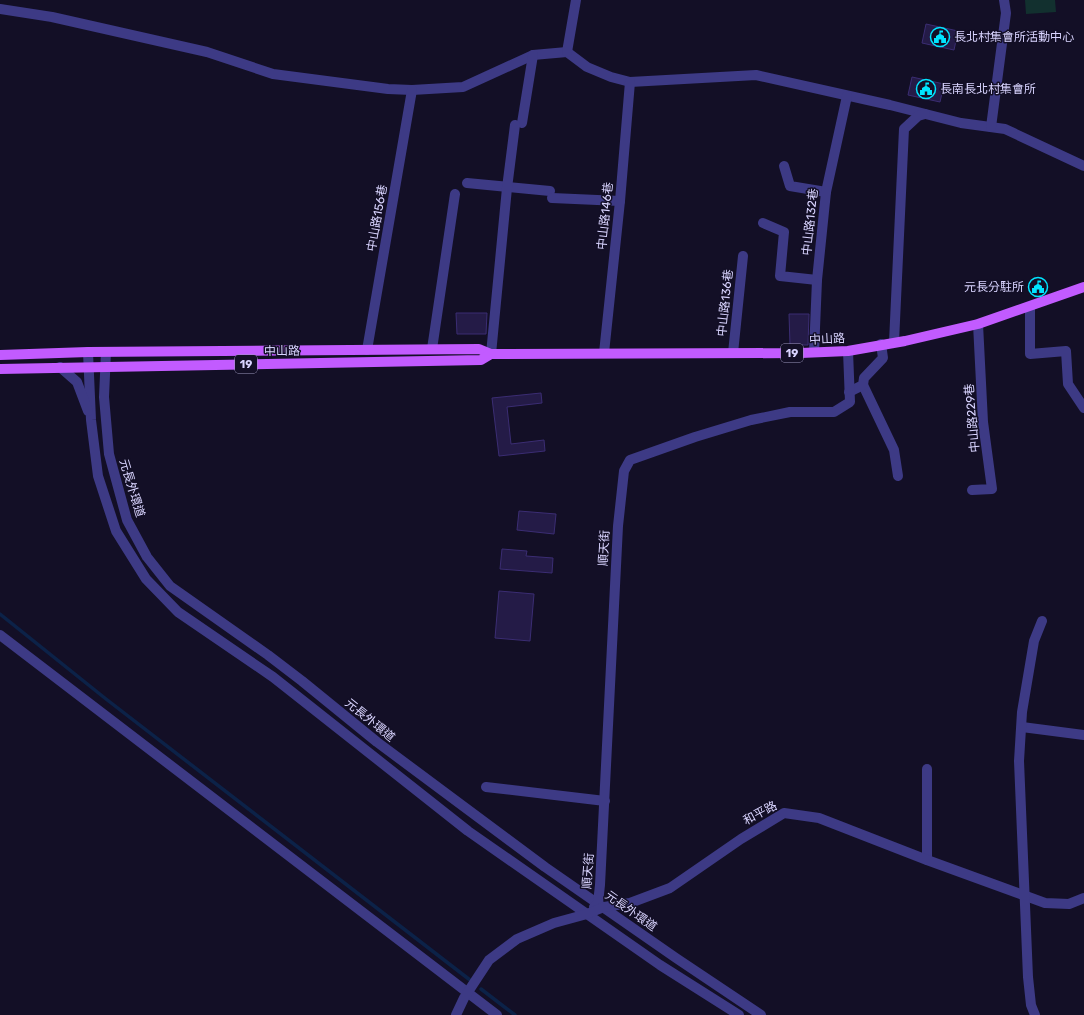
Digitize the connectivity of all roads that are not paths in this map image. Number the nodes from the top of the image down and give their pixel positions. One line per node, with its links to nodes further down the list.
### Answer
1 (576, 0): 4 (street)
2 (1004, 0): 10 (street)
3 (0, 9): 7 (street)
4 (567, 52): 5 (street); 6 (street)
5 (533, 55): 7 (street); 14 (street)
6 (630, 82): 8 (street); 17 (street, 中山路146巷)
7 (412, 90): 27 (street, 中山路156巷)
8 (847, 96): 9 (street); 15 (street, 中山路132巷)
9 (925, 114): 10 (street); 24 (street)
10 (991, 127): 12 (street)
11 (784, 166): 15 (street)
12 (1084, 166)
13 (467, 183): 14 (street)
14 (507, 188): 17 (street); 35 (street)
15 (826, 192): 20 (street, 中山路132巷)
16 (455, 194): 26 (street)
17 (620, 201): 32 (street, 中山路146巷)
18 (763, 223): 20 (street)
19 (743, 256): 33 (street, 中山路136巷)
20 (817, 280): 31 (street, 中山路132巷)
21 (1084, 287): 22 (main road, 中山路 / 19)
22 (1030, 307): 23 (main road, 中山路 / 19); 42 (street)
23 (978, 324): 24 (main road, 中山路 / 19); 45 (street, 中山路229巷)
24 (894, 342): 25 (main road, 中山路 / 19)
25 (881, 344): 28 (main road, 中山路 / 19); 40 (street)
26 (432, 349): 27 (main road, 中山路 / 19); 35 (main road, 中山路 / 19)
27 (367, 350): 30 (main road, 中山路 / 19)
28 (848, 351): 31 (main road, 中山路 / 19); 41 (street, 順天街)
29 (88, 352): 30 (main road, 中山路 / 19); 34 (main road, 中山路 / 19); 37 (street)
30 (106, 352): 38 (street, 元長外環道)
31 (814, 352): 33 (main road, 中山路 / 19)
32 (604, 353): 33 (main road, 中山路 / 19); 35 (main road, 中山路 / 19)
33 (733, 353)
34 (0, 354)
35 (491, 354): 38 (main road, 中山路 / 19)
36 (60, 367): 37 (main road, 中山路 / 19); 39 (main road, 中山路 / 19); 43 (street)
37 (90, 367): 38 (main road, 中山路 / 19); 43 (street)
38 (105, 367): 56 (street, 元長外環道)
39 (0, 369)
40 (863, 385): 41 (street); 44 (street)
41 (849, 392): 52 (street, 順天街)
42 (1084, 408)
43 (91, 420): 57 (street)
44 (898, 476)
45 (972, 490)
46 (1042, 621): 48 (street)
47 (0, 635): 58 (street)
48 (1022, 727): 49 (street); 54 (street)
49 (1084, 735)
50 (927, 769): 53 (street)
51 (486, 788): 52 (street)
52 (605, 802): 56 (street, 順天街)
53 (926, 860): 54 (street, 和平路); 56 (street, 和平路)
54 (1025, 895): 55 (street, 和平路); 63 (street)
55 (1084, 898)
56 (601, 905): 57 (street, 和平路); 62 (street, 元長外環道)
57 (587, 914): 58 (street, 和平路); 61 (street)
58 (468, 992): 59 (street); 60 (street)
59 (456, 1015)
60 (496, 1015)
61 (739, 1015)
62 (761, 1015)
63 (1035, 1015)

